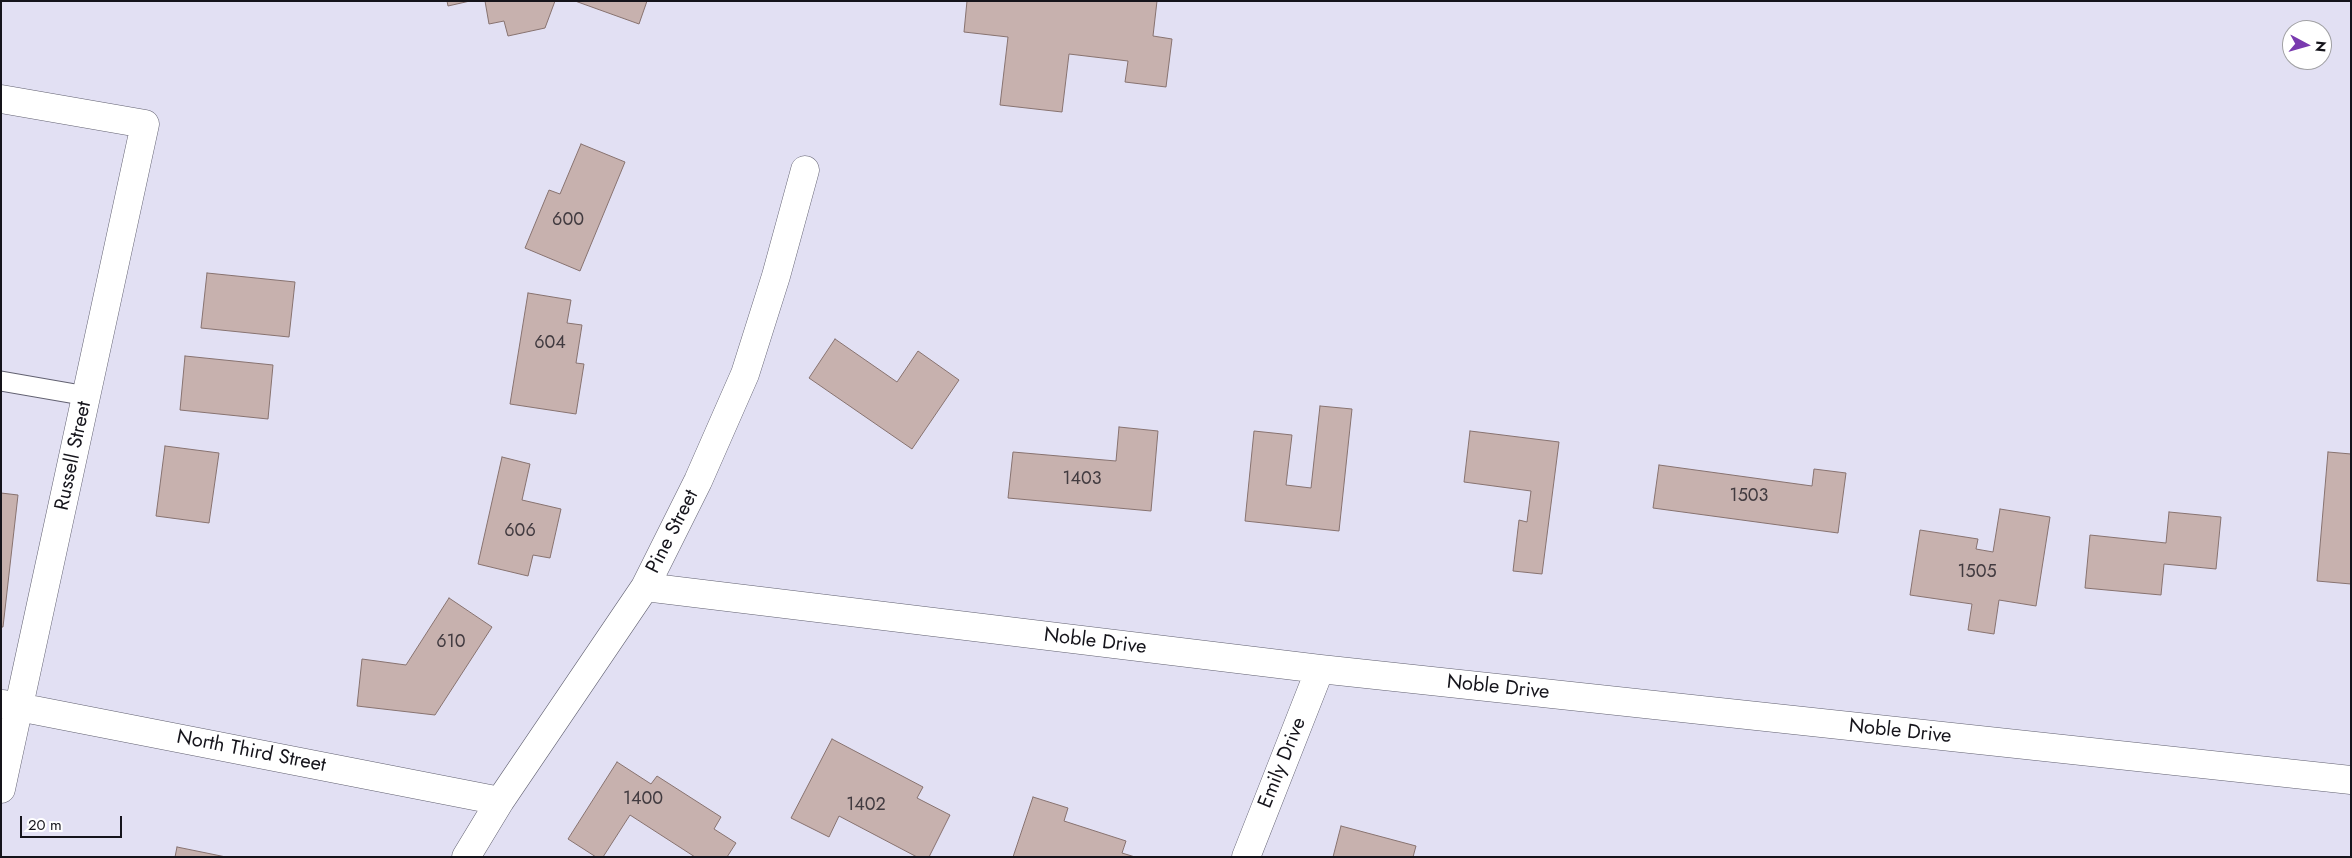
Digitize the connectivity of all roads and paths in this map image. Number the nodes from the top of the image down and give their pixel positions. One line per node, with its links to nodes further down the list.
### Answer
1 (1, 98): 4 (street, Russell Street)
2 (805, 170): 5 (street, Pine Street)
3 (1, 381): 4 (lane)
4 (87, 396): 7 (street, Russell Street)
5 (645, 587): 6 (street, Noble Drive); 10 (street, Pine Street)
6 (1320, 669): 8 (street, Noble Drive); 12 (street, Emily Drive)
7 (10, 705): 9 (street, Russell Street); 10 (street, North Third Street)
8 (2351, 780)
9 (1, 789)
10 (500, 801): 11 (street, Pine Street)
11 (466, 857)
12 (1246, 857)

